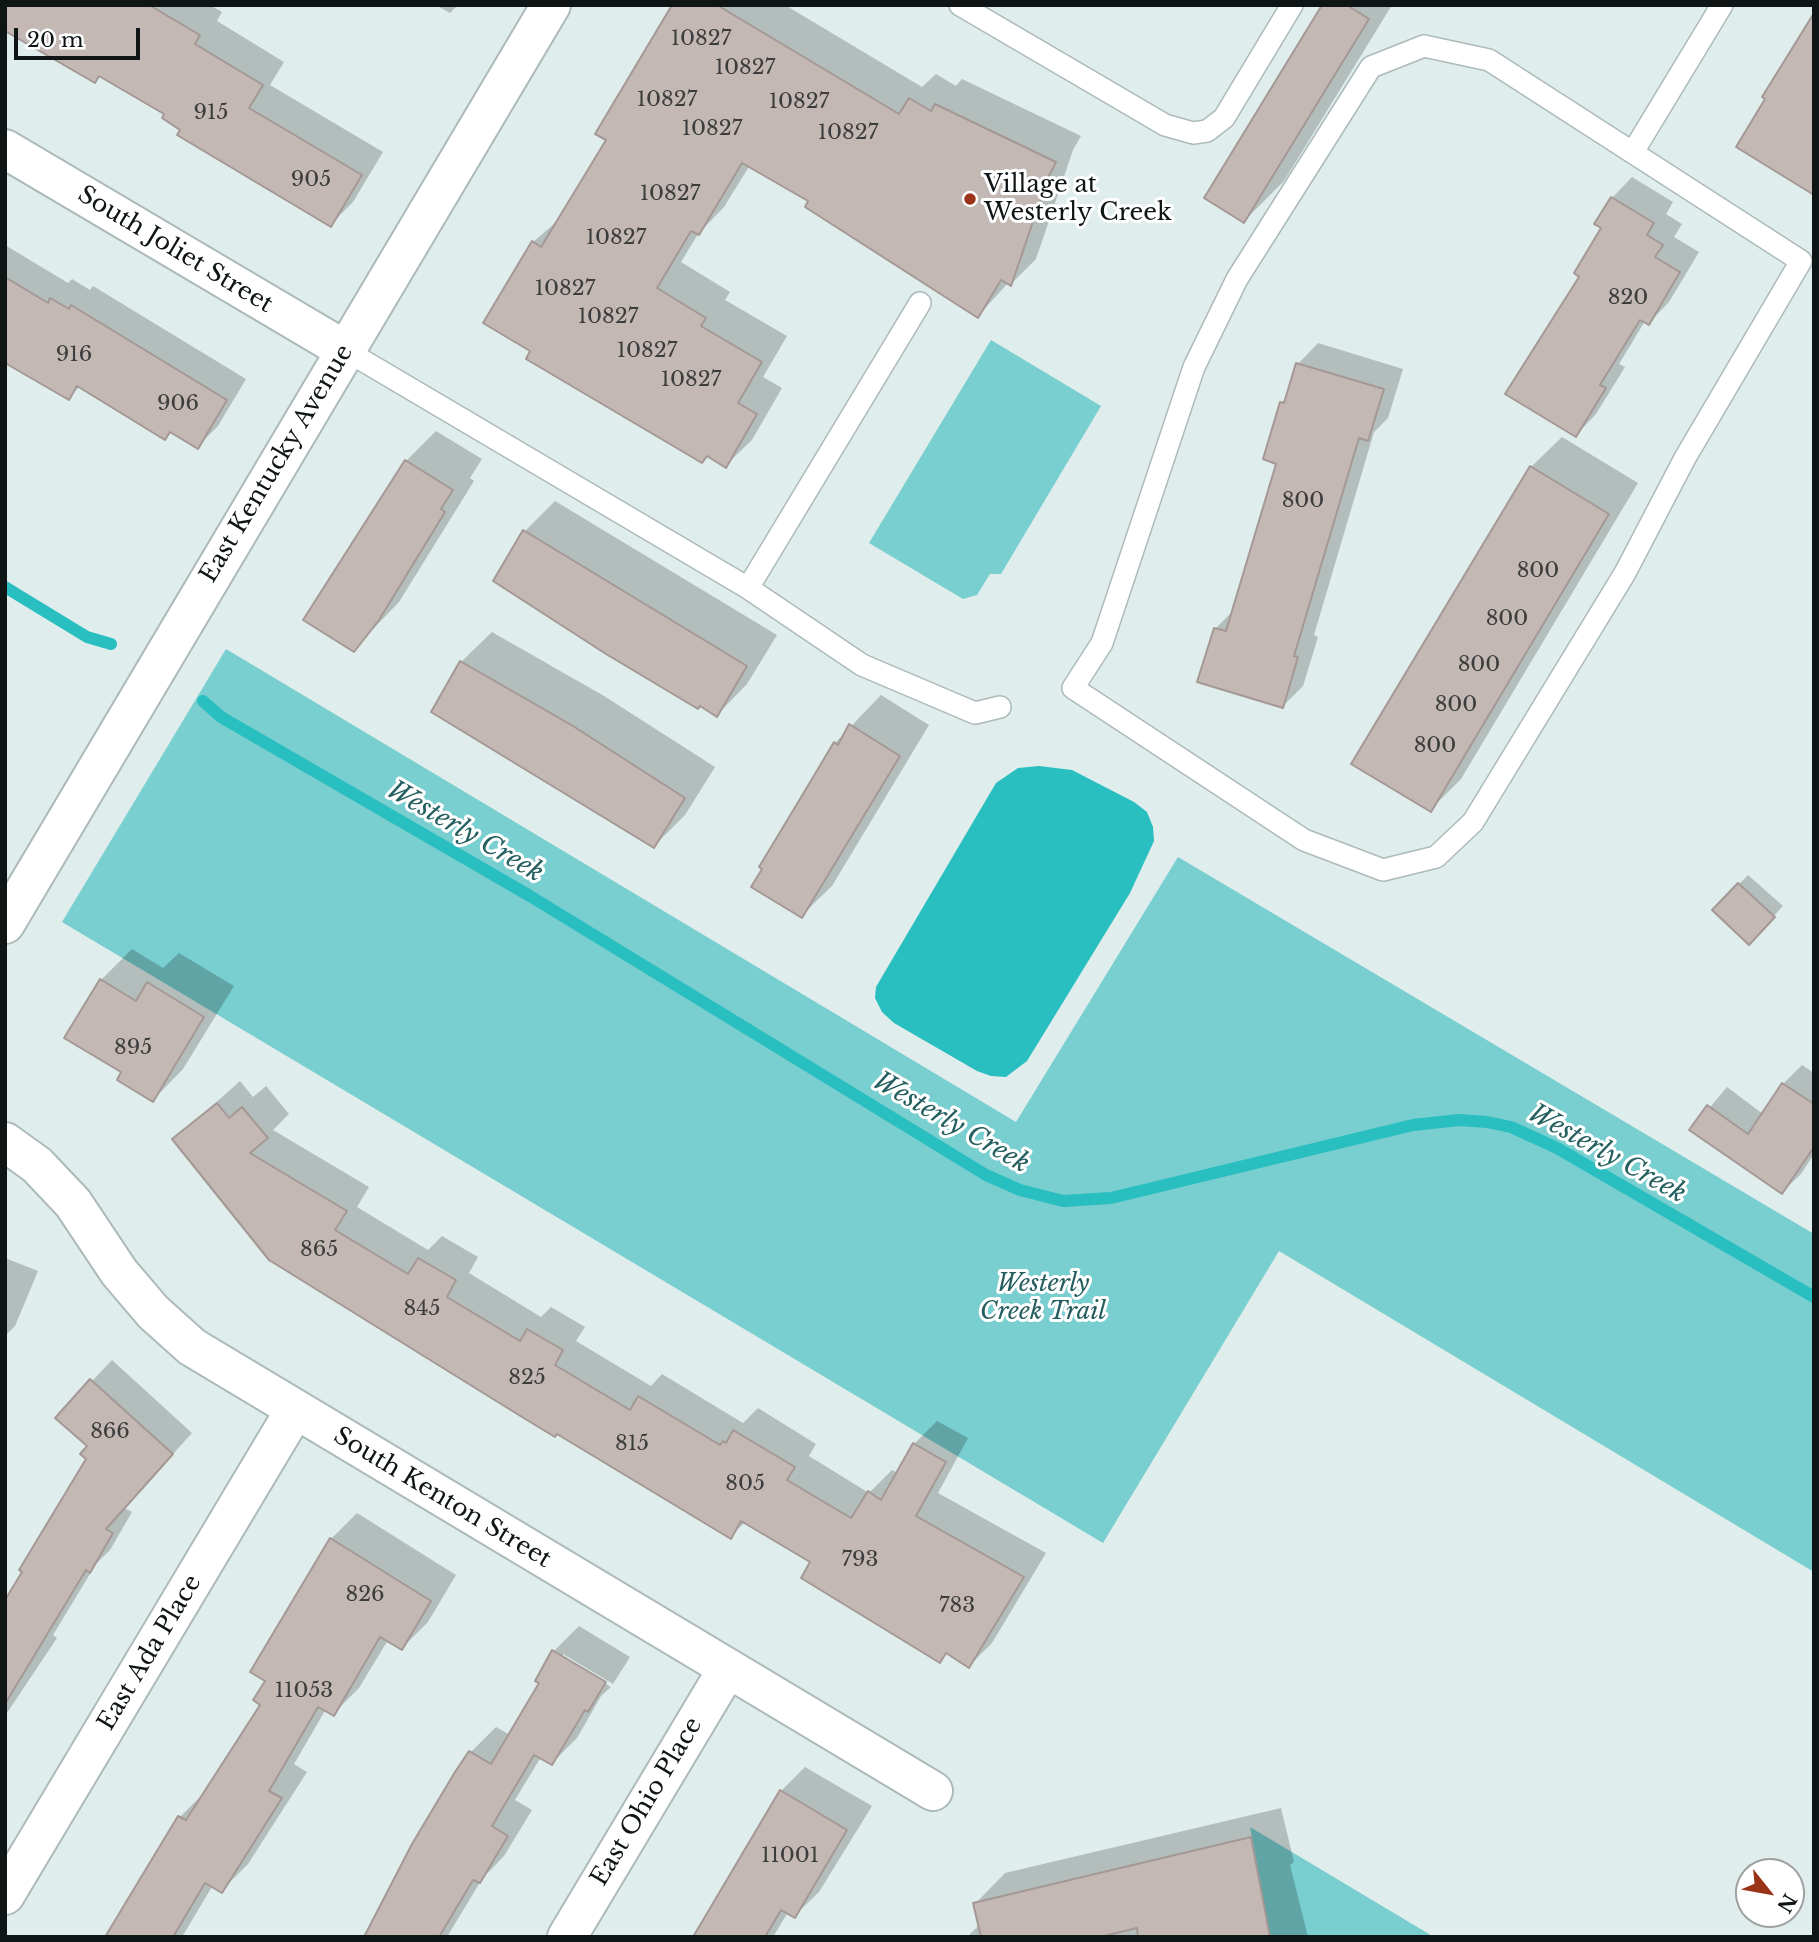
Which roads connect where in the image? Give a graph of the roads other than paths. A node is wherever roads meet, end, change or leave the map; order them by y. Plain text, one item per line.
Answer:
1 (551, 5) edge
2 (960, 5) edge
3 (1292, 5) edge
4 (1721, 5) edge
5 (989, 13) edge
6 (5, 149) edge
7 (1633, 152) junction
8 (920, 303) dead end
9 (345, 350) junction
10 (748, 588) junction
11 (1000, 707) dead end
12 (5, 924) edge
13 (5, 1142) edge
14 (295, 1410) junction
15 (727, 1668) junction
16 (933, 1791) dead end
17 (5, 1895) edge
18 (567, 1937) edge

1 - 9 street, East Kentucky Avenue
2 - 5 lane
3 - 5 lane
4 - 7 lane
6 - 9 street, South Joliet Street
7 - 7 lane
8 - 10 lane
9 - 10 lane
9 - 12 street, East Kentucky Avenue
10 - 11 lane
13 - 14 street, South Kenton Street
14 - 15 street, South Kenton Street
14 - 17 street, East Ada Place
15 - 16 street, South Kenton Street
15 - 18 street, East Ohio Place

